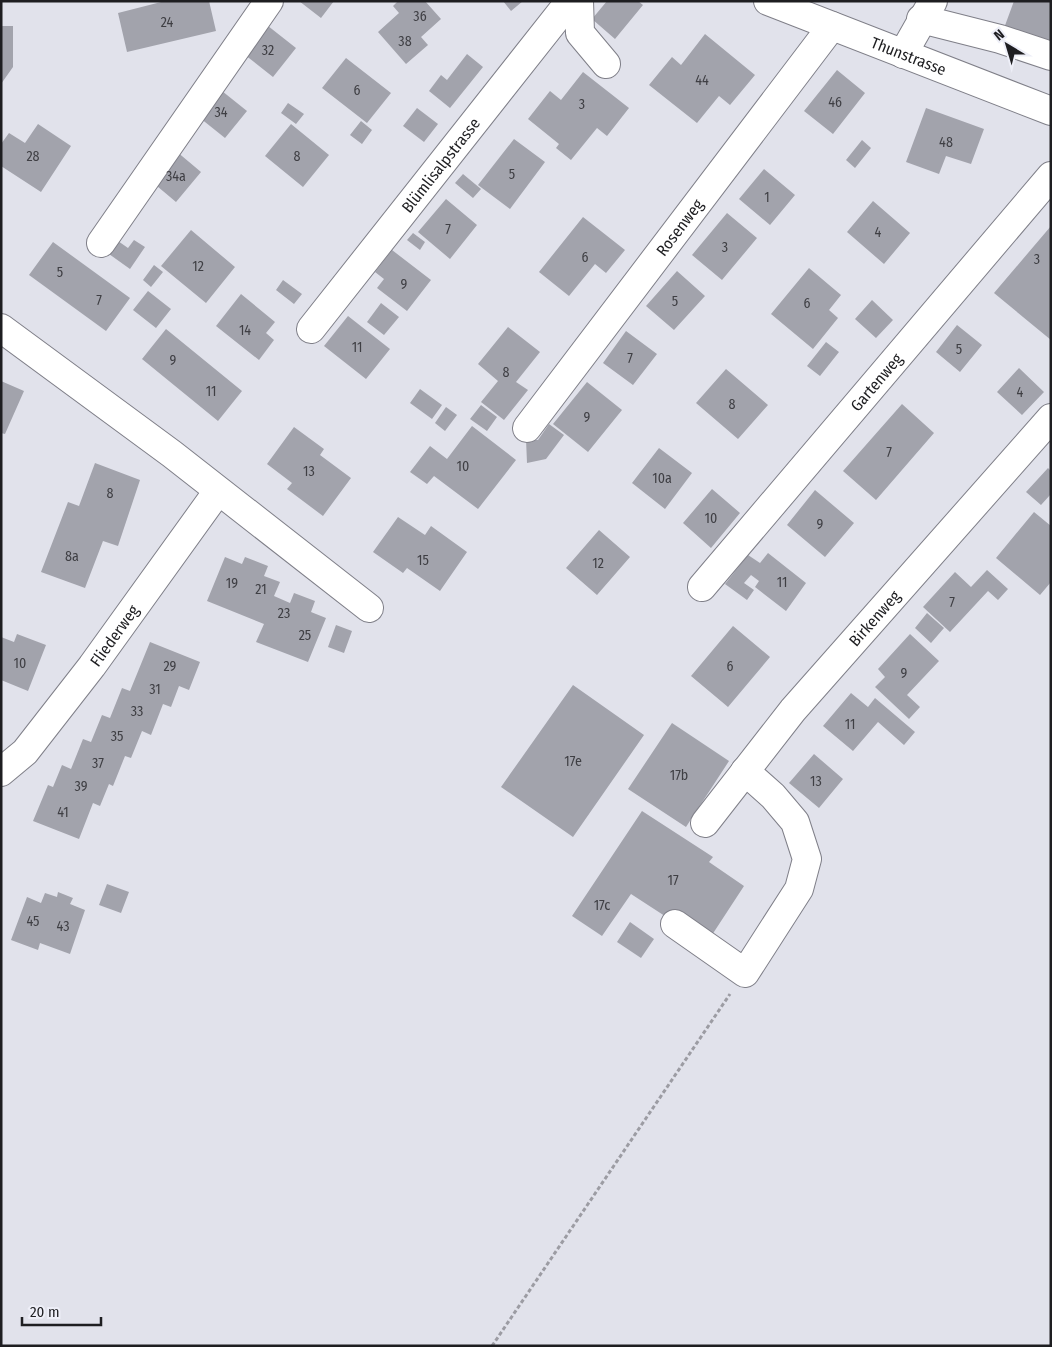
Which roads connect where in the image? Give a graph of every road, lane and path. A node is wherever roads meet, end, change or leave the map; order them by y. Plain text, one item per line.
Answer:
1 (269, 1) edge
2 (570, 1) edge
3 (579, 1) edge
4 (768, 1) edge
5 (927, 10) edge
6 (832, 26) junction
7 (903, 54) junction
8 (1051, 56) edge
9 (606, 64) dead end
10 (1051, 111) edge
11 (1051, 176) edge
12 (101, 243) dead end
13 (1, 328) edge
14 (311, 329) dead end
15 (1051, 418) edge
16 (527, 428) dead end
17 (218, 491) junction
18 (702, 587) dead end
19 (369, 608) dead end
20 (745, 771) junction
21 (1, 772) edge
22 (705, 823) dead end
23 (675, 924) dead end
24 (745, 973) junction
25 (492, 1346) edge

1 - 12 street
2 - 14 street, Blümlisalpstrasse
3 - 9 street
4 - 6 street, Thunstrasse
5 - 7 street
5 - 8 street
6 - 7 street, Thunstrasse
6 - 16 street, Rosenweg
7 - 10 street, Thunstrasse
11 - 18 street, Gartenweg
13 - 17 street
15 - 20 street, Birkenweg
17 - 19 street
17 - 21 street, Fliederweg
20 - 22 street, Birkenweg
20 - 24 street
23 - 24 street
24 - 25 path

